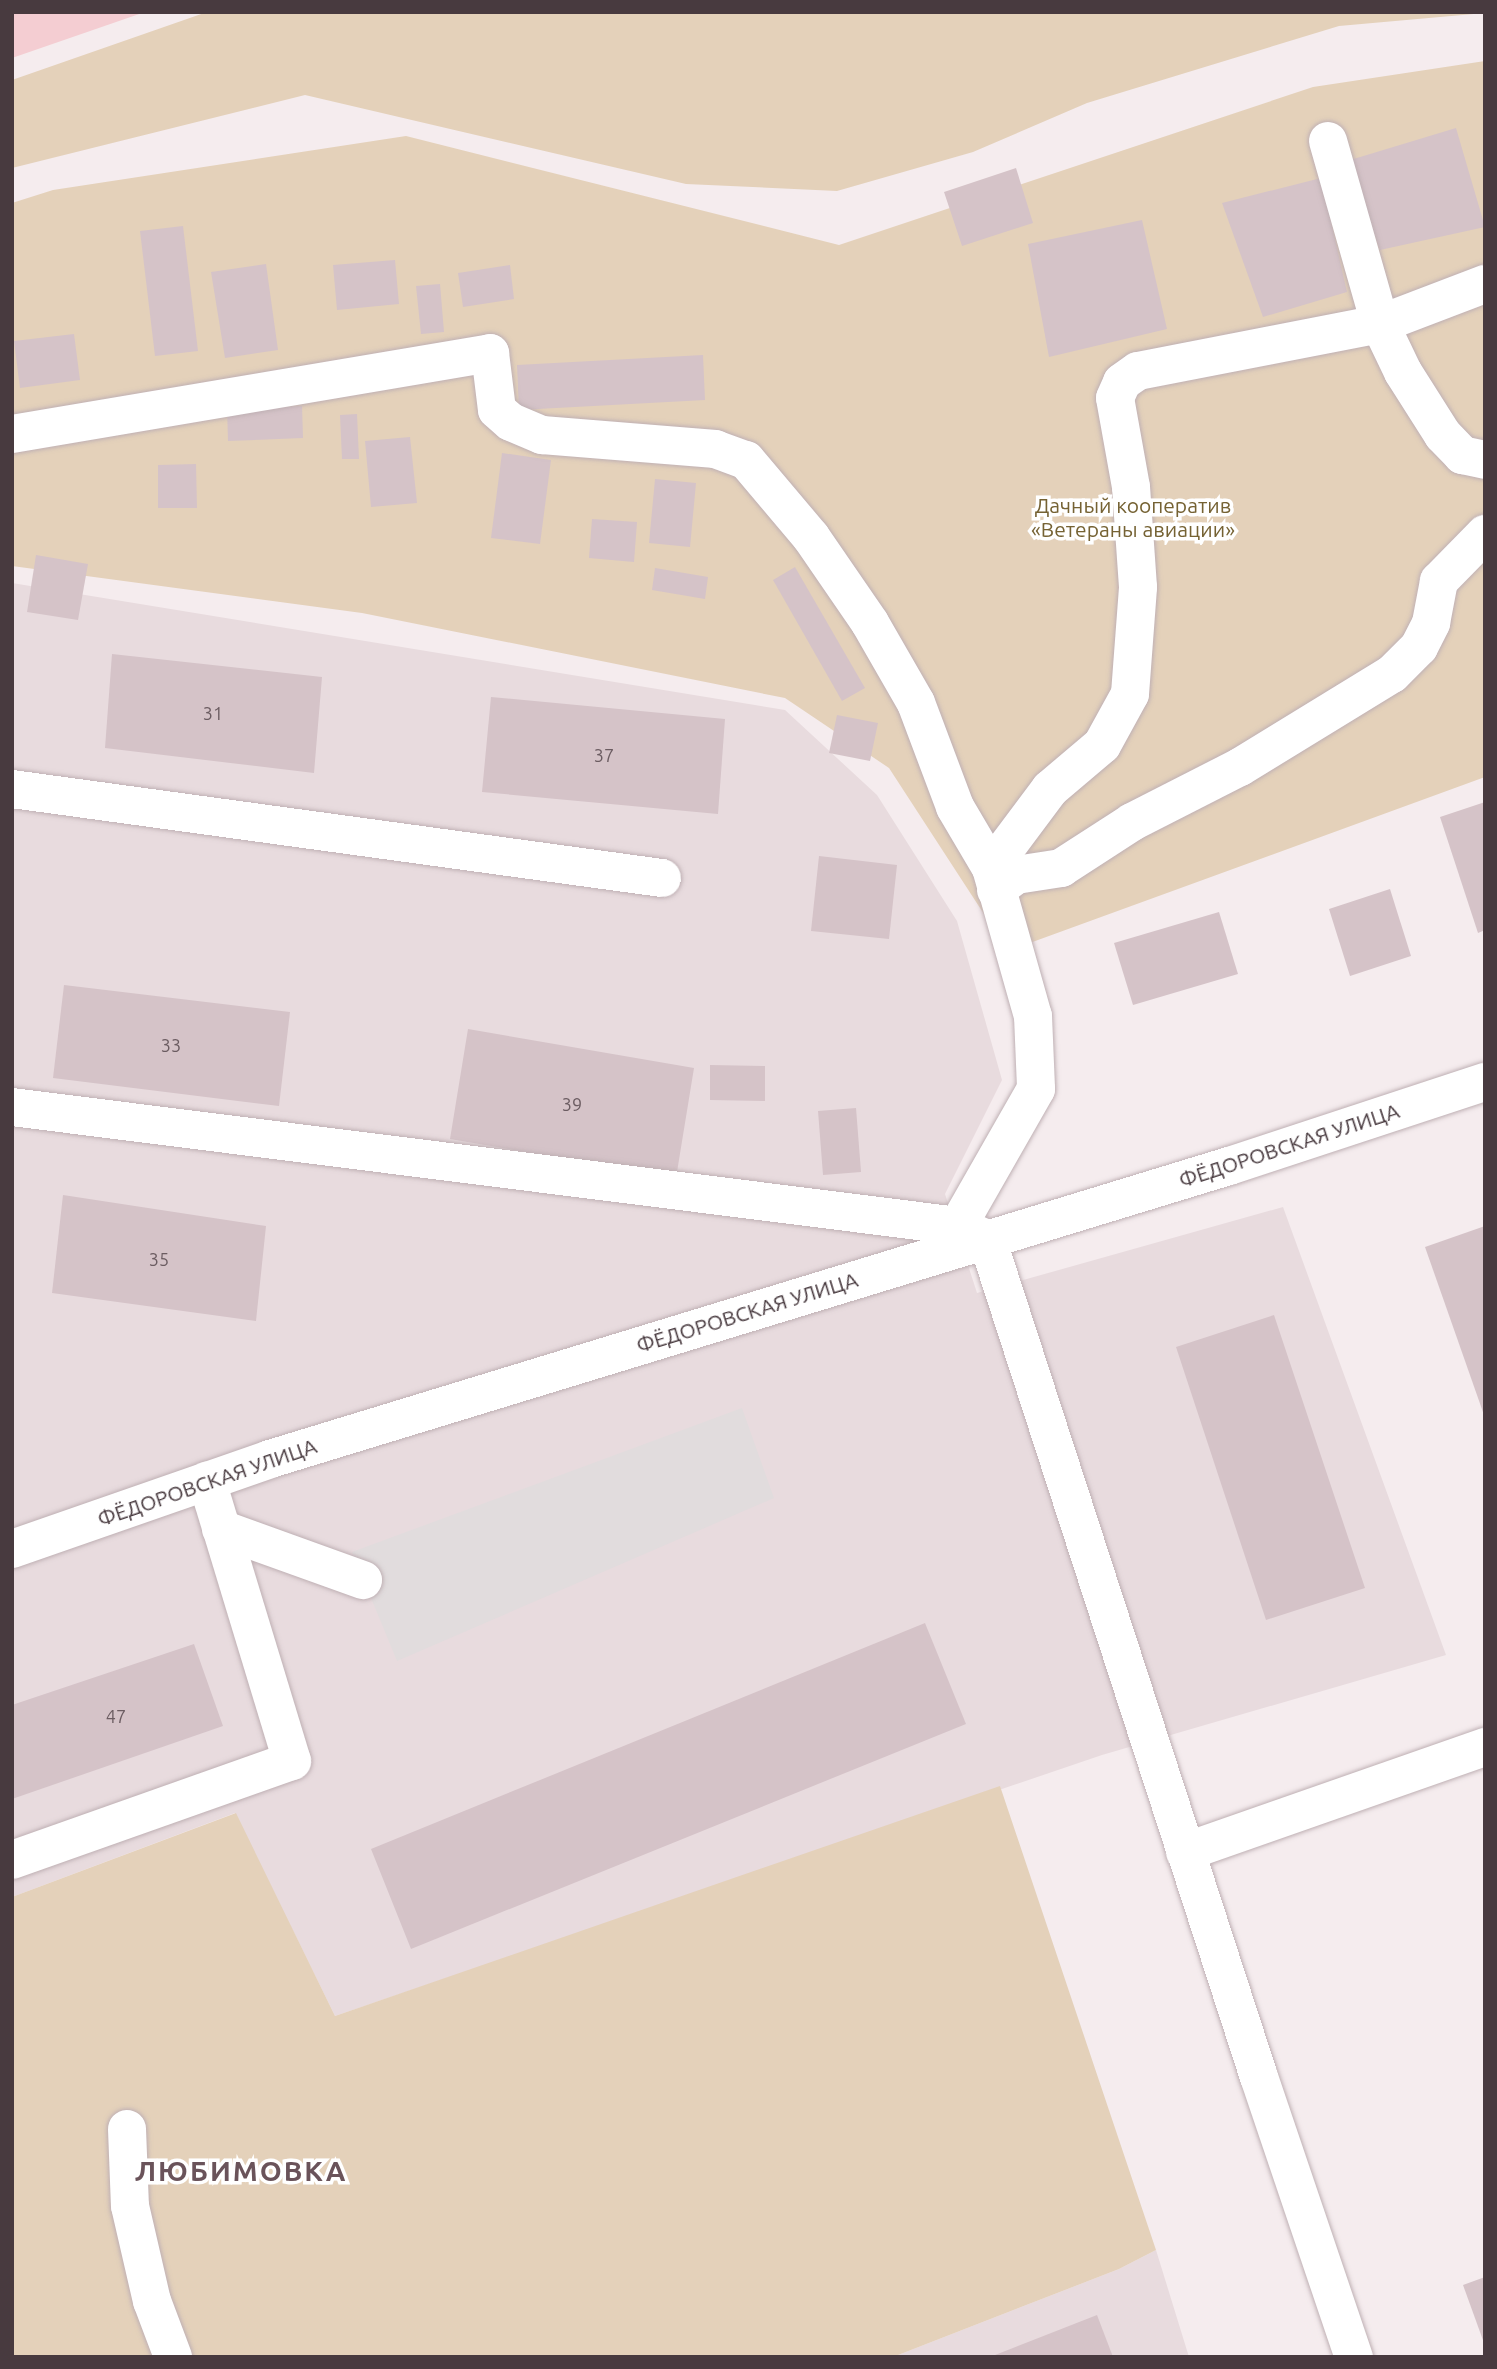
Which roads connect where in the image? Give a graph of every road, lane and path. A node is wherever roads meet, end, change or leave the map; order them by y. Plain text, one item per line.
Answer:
1 (1328, 141) dead end
2 (1485, 284) edge
3 (1380, 324) junction
4 (12, 434) edge
5 (1485, 460) edge
6 (1485, 534) edge
7 (12, 789) edge
8 (662, 878) dead end
9 (993, 879) junction
10 (1485, 1082) edge
11 (12, 1107) edge
12 (972, 1232) junction
13 (207, 1481) junction
14 (222, 1529) junction
15 (12, 1549) edge
16 (363, 1580) dead end
17 (1485, 1747) edge
18 (1185, 1852) junction
19 (12, 1860) edge
20 (127, 2129) dead end
21 (173, 2357) edge
22 (1354, 2357) edge

1 - 3 street
2 - 3 street
3 - 5 street
3 - 9 street
4 - 9 street
6 - 9 street
7 - 8 street
9 - 12 street
10 - 12 street, ФЁДОРОВСКАЯ УЛИЦА
11 - 12 street
12 - 13 street, ФЁДОРОВСКАЯ УЛИЦА
12 - 18 street
13 - 14 street
13 - 15 street, ФЁДОРОВСКАЯ УЛИЦА
14 - 16 street
14 - 19 street
17 - 18 street
18 - 22 street
20 - 21 street

